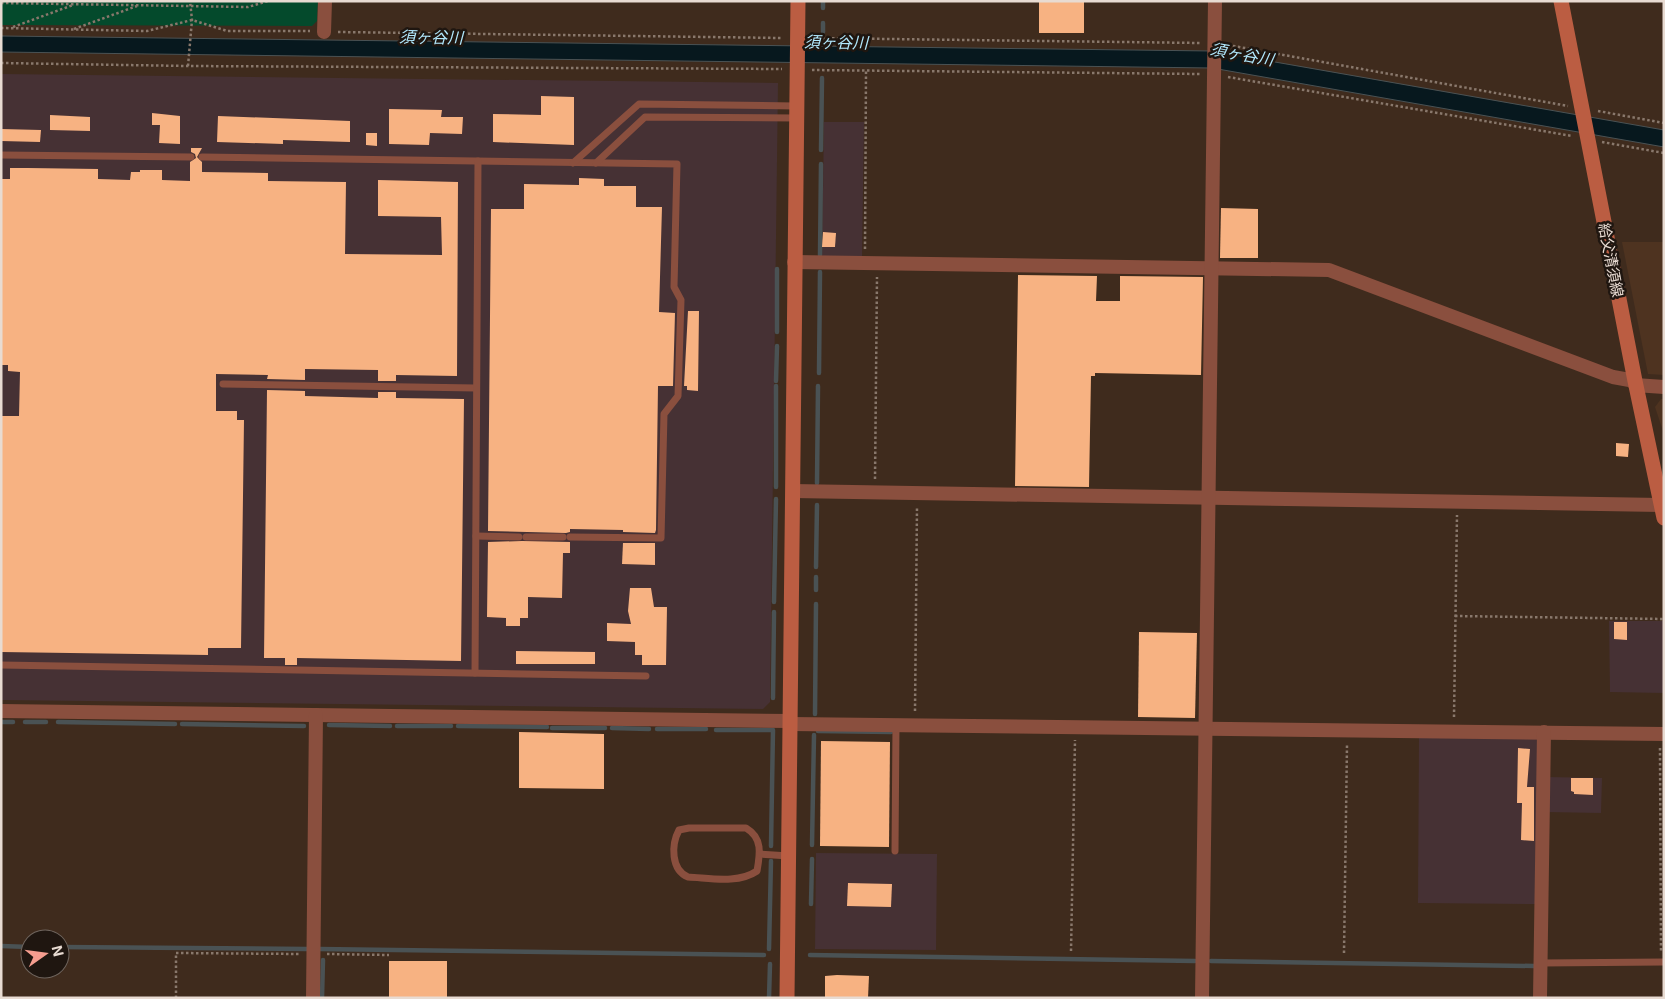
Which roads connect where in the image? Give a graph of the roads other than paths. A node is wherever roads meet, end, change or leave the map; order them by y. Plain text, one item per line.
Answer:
1 (324, 1) edge
2 (798, 1) edge
3 (1215, 1) edge
4 (1560, 1) edge
5 (324, 32) road end
6 (796, 112) junction
7 (1, 155) edge
8 (190, 157) dead end
9 (202, 158) dead end
10 (478, 161) junction
11 (573, 162) junction
12 (596, 163) junction
13 (794, 262) junction
14 (1212, 268) junction
15 (1635, 383) junction
16 (222, 384) dead end
17 (1664, 387) edge
18 (476, 388) junction
19 (793, 491) junction
20 (1208, 498) junction
21 (1662, 512) edge
22 (476, 536) junction
23 (1, 665) edge
24 (475, 673) junction
25 (646, 676) dead end
26 (1, 711) edge
27 (316, 715) junction
28 (790, 722) junction
29 (896, 725) junction
30 (1205, 729) junction
31 (1544, 732) junction
32 (1662, 734) edge
33 (896, 851) dead end
34 (760, 854) junction
35 (788, 856) junction
36 (1541, 963) junction
37 (1662, 963) edge
38 (313, 998) edge
39 (787, 998) edge
40 (1202, 998) edge
41 (1540, 998) edge

1 - 5 street
2 - 6 street
3 - 14 street
4 - 15 street, 給父清須線
6 - 11 lane
6 - 12 lane
6 - 13 street
7 - 8 lane
9 - 10 lane
10 - 11 lane
10 - 18 lane
11 - 12 lane
12 - 22 lane
13 - 14 street
13 - 19 street
14 - 15 street
14 - 20 street
15 - 17 street
15 - 21 street, 給父清須線
16 - 18 lane
18 - 22 lane
19 - 20 street
19 - 28 street
20 - 21 street
20 - 30 street
22 - 24 lane
23 - 24 lane
24 - 25 lane
26 - 27 street
27 - 28 street
27 - 38 street
28 - 29 street
28 - 35 street
29 - 30 street
29 - 33 lane
30 - 31 street
30 - 40 street
31 - 32 street
31 - 36 street
34 - 34 lane
34 - 35 lane
35 - 39 street
36 - 37 lane
36 - 41 street

